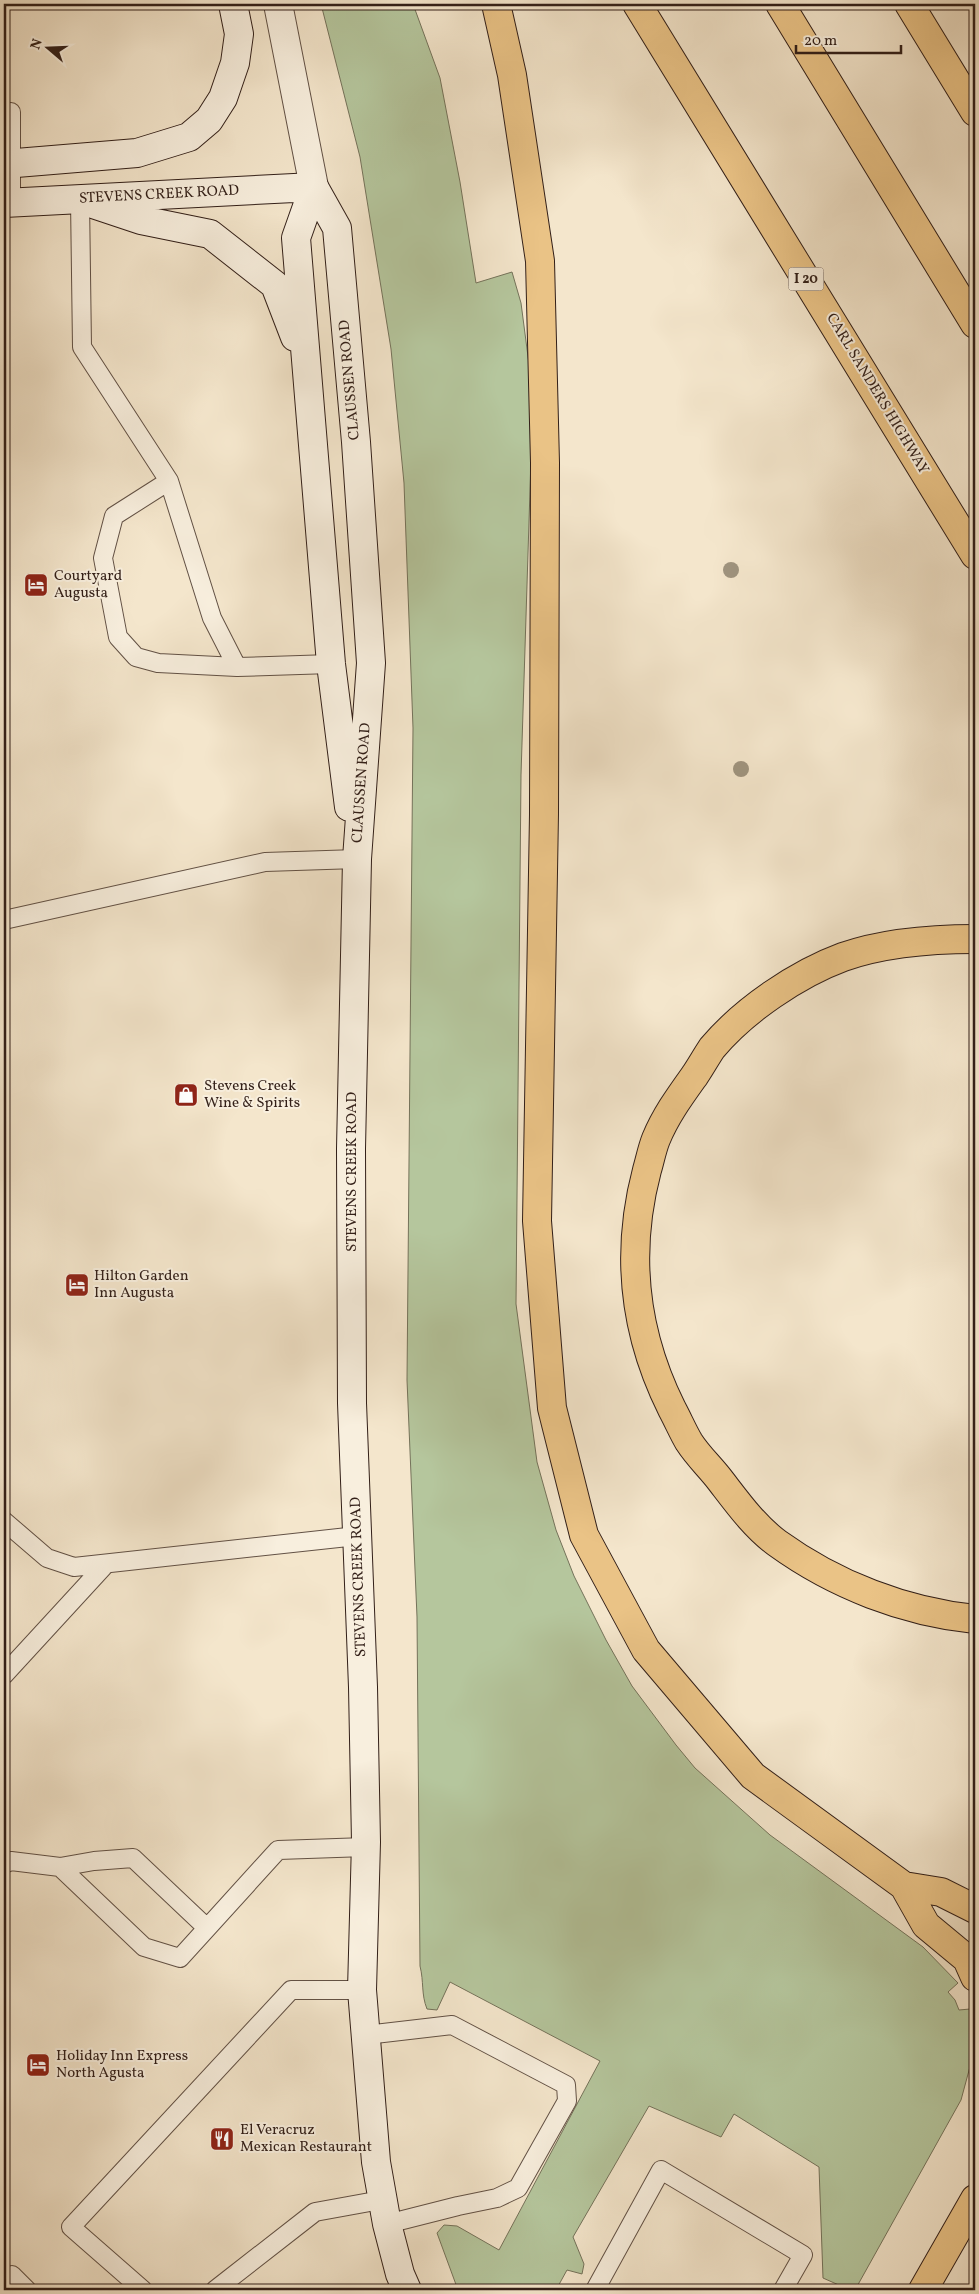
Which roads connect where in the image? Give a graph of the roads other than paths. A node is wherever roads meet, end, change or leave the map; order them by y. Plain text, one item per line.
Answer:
1 (233, 4) edge
2 (278, 4) edge
3 (496, 4) edge
4 (637, 4) edge
5 (780, 4) edge
6 (909, 4) edge
7 (12, 112) dead end
8 (975, 112) edge
9 (8, 164) edge
10 (314, 186) junction
11 (80, 200) junction
12 (7, 203) edge
13 (975, 324) edge
14 (307, 369) junction
15 (168, 481) junction
16 (975, 555) edge
17 (331, 664) junction
18 (237, 666) junction
19 (356, 859) junction
20 (4, 920) edge
21 (975, 939) edge
22 (4, 1521) edge
23 (357, 1536) junction
24 (106, 1564) junction
25 (975, 1619) edge
26 (4, 1675) edge
27 (366, 1848) junction
28 (4, 1864) edge
29 (60, 1867) junction
30 (904, 1886) junction
31 (975, 1910) edge
32 (207, 1928) junction
33 (975, 1977) edge
34 (362, 1990) junction
35 (366, 2035) junction
36 (975, 2199) edge
37 (384, 2212) junction
38 (12, 2276) dead end
39 (27, 2290) edge
40 (143, 2290) edge
41 (216, 2290) edge
42 (406, 2290) edge
43 (595, 2290) edge
44 (783, 2290) edge
45 (924, 2290) edge

1 - 9 street
2 - 10 street, CLAUSSEN ROAD
3 - 30 main road
4 - 16 main road, CARL SANDERS HIGHWAY / I 20
5 - 13 main road
6 - 8 main road
7 - 9 lane
9 - 12 lane
10 - 11 street, STEVENS CREEK ROAD
10 - 14 street, CLAUSSEN ROAD
10 - 19 street, CLAUSSEN ROAD
11 - 12 street, STEVENS CREEK ROAD
11 - 14 street
11 - 15 lane
14 - 17 street, CLAUSSEN ROAD
15 - 18 lane
15 - 18 lane
17 - 18 lane
17 - 19 street, CLAUSSEN ROAD
19 - 20 lane
19 - 23 street, STEVENS CREEK ROAD
21 - 25 main road
22 - 24 lane
23 - 24 lane
23 - 27 street, STEVENS CREEK ROAD
24 - 26 lane
27 - 32 lane
27 - 34 street, STEVENS CREEK ROAD
28 - 29 lane
29 - 32 lane
29 - 32 lane
30 - 31 main road
30 - 33 main road
34 - 35 street, STEVENS CREEK ROAD
34 - 40 lane
35 - 37 street, STEVENS CREEK ROAD
35 - 37 lane
36 - 45 main road
37 - 41 lane
37 - 42 street, STEVENS CREEK ROAD
38 - 39 lane
43 - 44 lane

